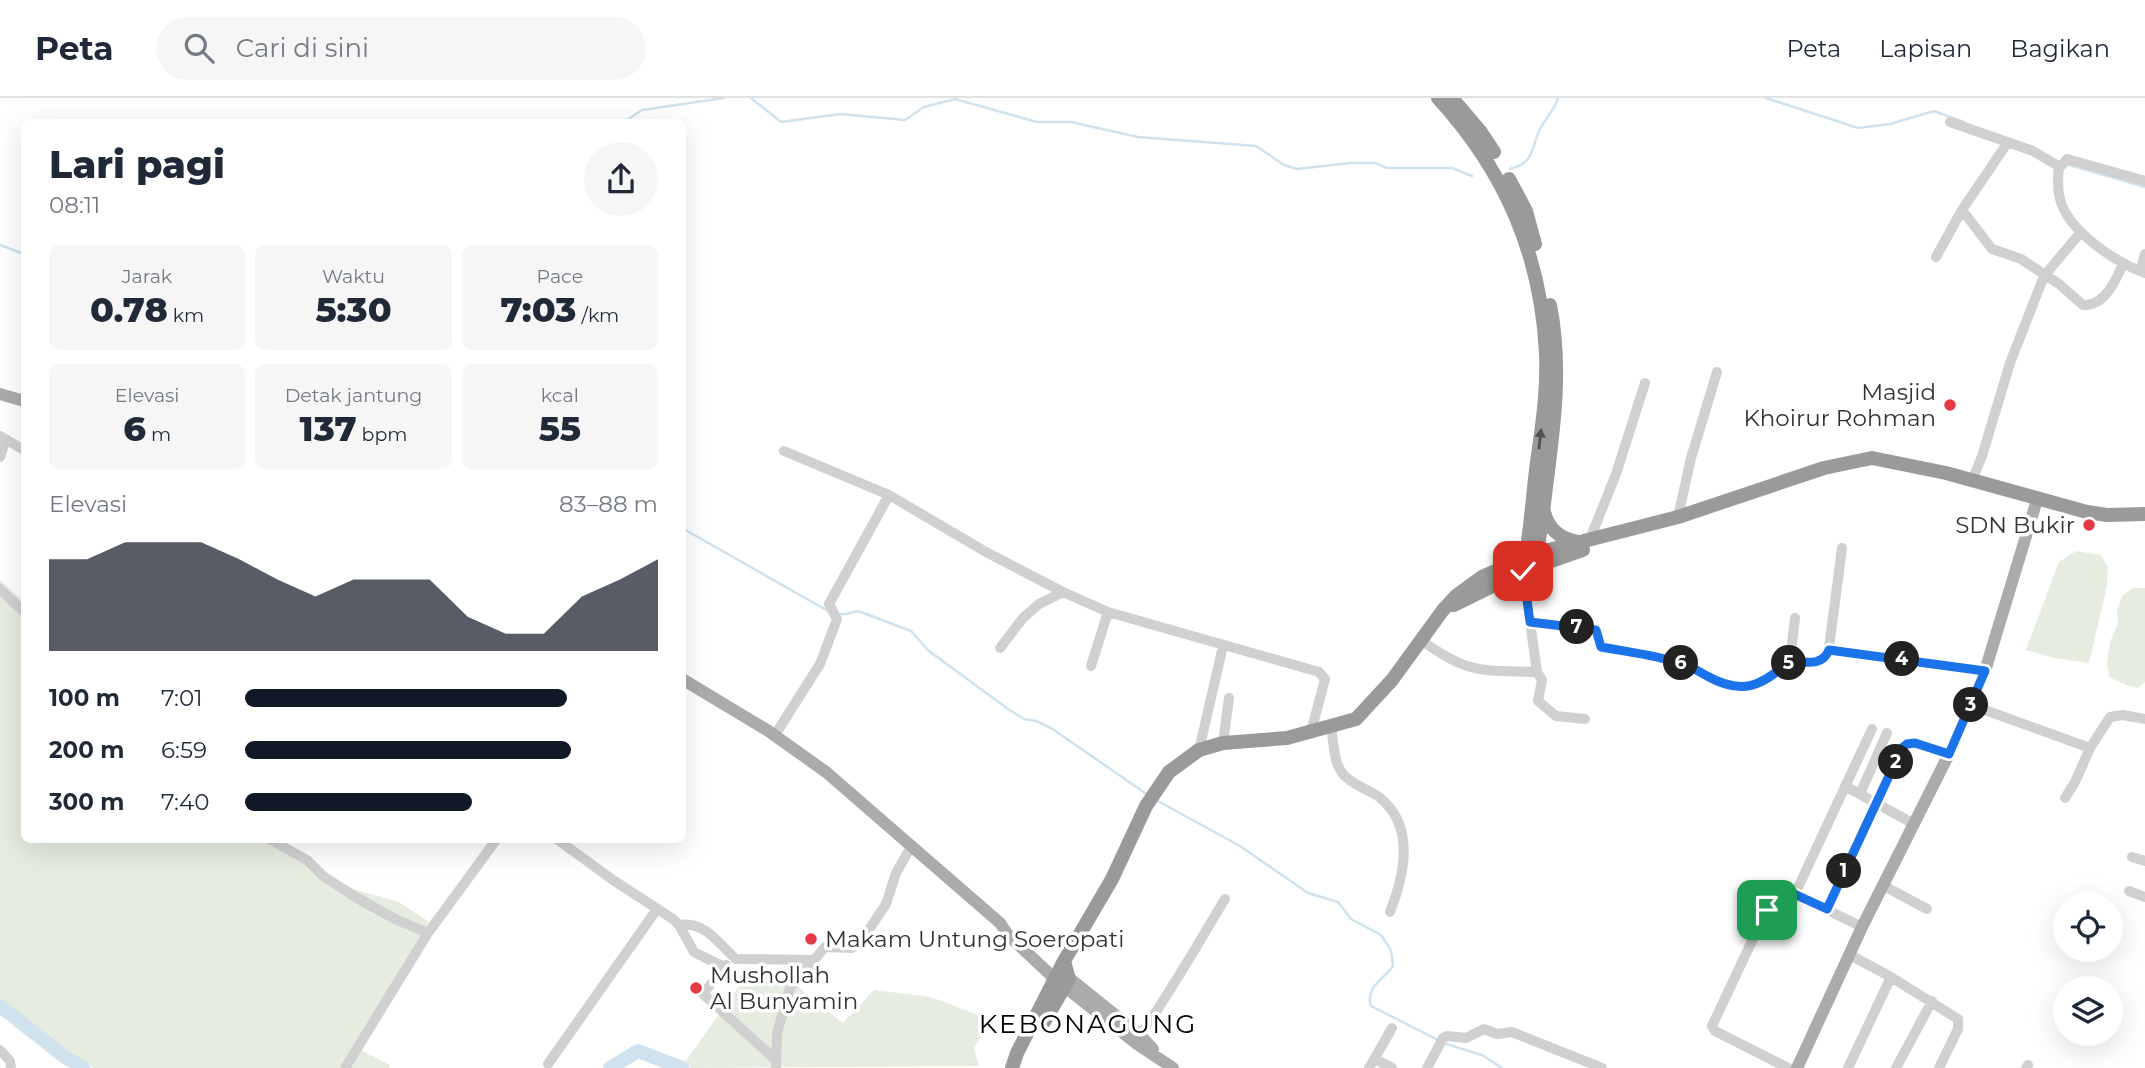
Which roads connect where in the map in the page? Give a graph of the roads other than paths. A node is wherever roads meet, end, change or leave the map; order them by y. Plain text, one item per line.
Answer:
1 (1438, 98) edge
2 (1452, 98) edge
3 (1950, 122) dead end
4 (2008, 142) junction
5 (2062, 164) junction
6 (2145, 181) edge
7 (1962, 210) junction
8 (2081, 232) junction
9 (2145, 254) edge
10 (1936, 257) dead end
11 (2123, 264) junction
12 (2143, 272) edge
13 (2045, 276) junction
14 (1717, 372) dead end
15 (1645, 383) dead end
16 (0, 394) edge
17 (21, 400) edge
18 (3, 438) edge
19 (21, 448) edge
20 (784, 452) dead end
21 (0, 457) edge
22 (1972, 481) junction
23 (889, 495) junction
24 (2037, 499) junction
25 (1543, 510) junction
26 (2145, 514) edge
27 (1678, 517) junction
28 (1530, 531) junction
29 (1616, 535) junction
30 (1584, 541) junction
31 (1842, 548) dead end
32 (1530, 562) junction
33 (1498, 569) junction
34 (0, 589) edge
35 (1063, 592) junction
36 (21, 609) edge
37 (1443, 610) junction
38 (1108, 612) junction
39 (1795, 618) dead end
40 (1530, 622) junction
41 (1421, 640) junction
42 (1223, 646) junction
43 (1000, 648) dead end
44 (1829, 650) junction
45 (1790, 661) junction
46 (1091, 666) dead end
47 (1985, 671) junction
48 (1537, 672) junction
49 (686, 681) edge
50 (1229, 698) dead end
51 (1971, 705) junction
52 (1586, 719) dead end
53 (2145, 719) edge
54 (1331, 728) junction
55 (1872, 729) dead end
56 (1311, 732) junction
57 (1887, 733) dead end
58 (775, 735) junction
59 (1223, 743) junction
60 (2090, 748) junction
61 (1199, 750) junction
62 (1949, 754) junction
63 (1845, 786) junction
64 (1860, 794) junction
65 (2065, 798) dead end
66 (1876, 803) junction
67 (1914, 824) junction
68 (494, 843) edge
69 (562, 843) edge
70 (285, 844) edge
71 (912, 845) junction
72 (2132, 857) dead end
73 (2145, 861) edge
74 (1884, 886) junction
75 (2129, 891) dead end
76 (1795, 894) junction
77 (2145, 897) edge
78 (1225, 899) dead end
79 (657, 909) junction
80 (1827, 909) junction
81 (1927, 909) dead end
82 (1390, 912) dead end
83 (679, 925) junction
84 (1863, 927) junction
85 (428, 933) junction
86 (1850, 955) junction
87 (736, 960) junction
88 (814, 960) junction
89 (724, 967) junction
90 (1063, 975) junction
91 (1891, 977) junction
92 (1932, 1001) junction
93 (1392, 1028) dead end
94 (1140, 1035) junction
95 (0, 1051) edge
96 (1156, 1056) junction
97 (1372, 1063) edge
98 (548, 1064) dead end
99 (776, 1064) edge
100 (11, 1068) edge
101 (345, 1068) edge
102 (1014, 1068) edge
103 (1174, 1068) edge
104 (1392, 1068) edge
105 (1427, 1068) edge
106 (1602, 1068) edge
107 (1788, 1068) edge
108 (1797, 1068) edge
109 (1848, 1068) edge
110 (1896, 1068) edge
111 (1939, 1068) edge

28 -> 1 highway
2 - 25 highway
3 - 4 street
4 - 5 street
4 - 7 street
5 - 6 street
5 - 8 street
7 - 10 street
7 - 13 street
8 - 11 street
8 - 13 street
9 - 12 street
11 - 12 street
11 - 13 street
13 - 22 street
14 - 27 street
15 - 30 street
16 - 17 main road
18 - 19 street
18 - 21 street
20 - 23 street
22 - 24 highway
22 - 27 highway
23 - 35 street
23 - 58 street
24 - 26 highway
24 - 47 main road
25 - 30 highway
25 - 32 highway
27 - 29 highway
28 - 32 highway
28 - 33 highway
29 - 30 highway
29 - 32 highway
30 - 32 highway
31 - 44 street
32 - 33 highway
32 - 37 highway
32 - 40 street
33 - 37 highway
34 - 36 street
35 - 38 street
35 - 43 street
37 - 41 highway
38 - 42 street
38 - 46 street
39 - 45 street
40 - 45 street
40 - 48 street
41 - 48 street
41 - 54 highway
42 - 56 street
42 - 61 street
44 - 45 street
44 - 47 street
47 - 51 main road
48 - 52 street
49 - 58 main road
50 - 59 street
51 - 60 street
51 - 62 main road
53 - 60 street
54 - 56 highway
54 - 82 street
55 - 63 street
56 - 59 highway
57 - 64 street
58 - 71 main road
59 - 61 highway
60 - 65 street
61 - 90 highway
62 - 66 street
62 - 67 main road
63 - 64 street
63 - 76 street
64 - 66 street
66 - 67 street
66 - 80 street
67 - 74 main road
68 - 85 street
69 - 79 street
70 - 85 street
71 - 88 street
71 - 90 main road
72 - 73 street
74 - 81 street
74 - 84 main road
75 - 77 street
76 - 80 street
76 - 107 street
78 - 94 street
79 - 83 street
79 - 98 street
80 - 84 street
83 - 87 street
83 - 89 street
84 - 86 main road
85 - 101 street
86 - 91 street
86 - 108 main road
87 - 88 street
87 - 89 street
88 - 99 street
89 - 99 street
90 - 94 main road
90 - 96 main road
90 - 102 highway
91 - 92 street
91 - 109 street
92 - 110 street
92 - 111 street
93 - 97 street
94 - 96 main road
95 - 100 street
96 - 103 main road
97 - 104 street
105 - 106 street

